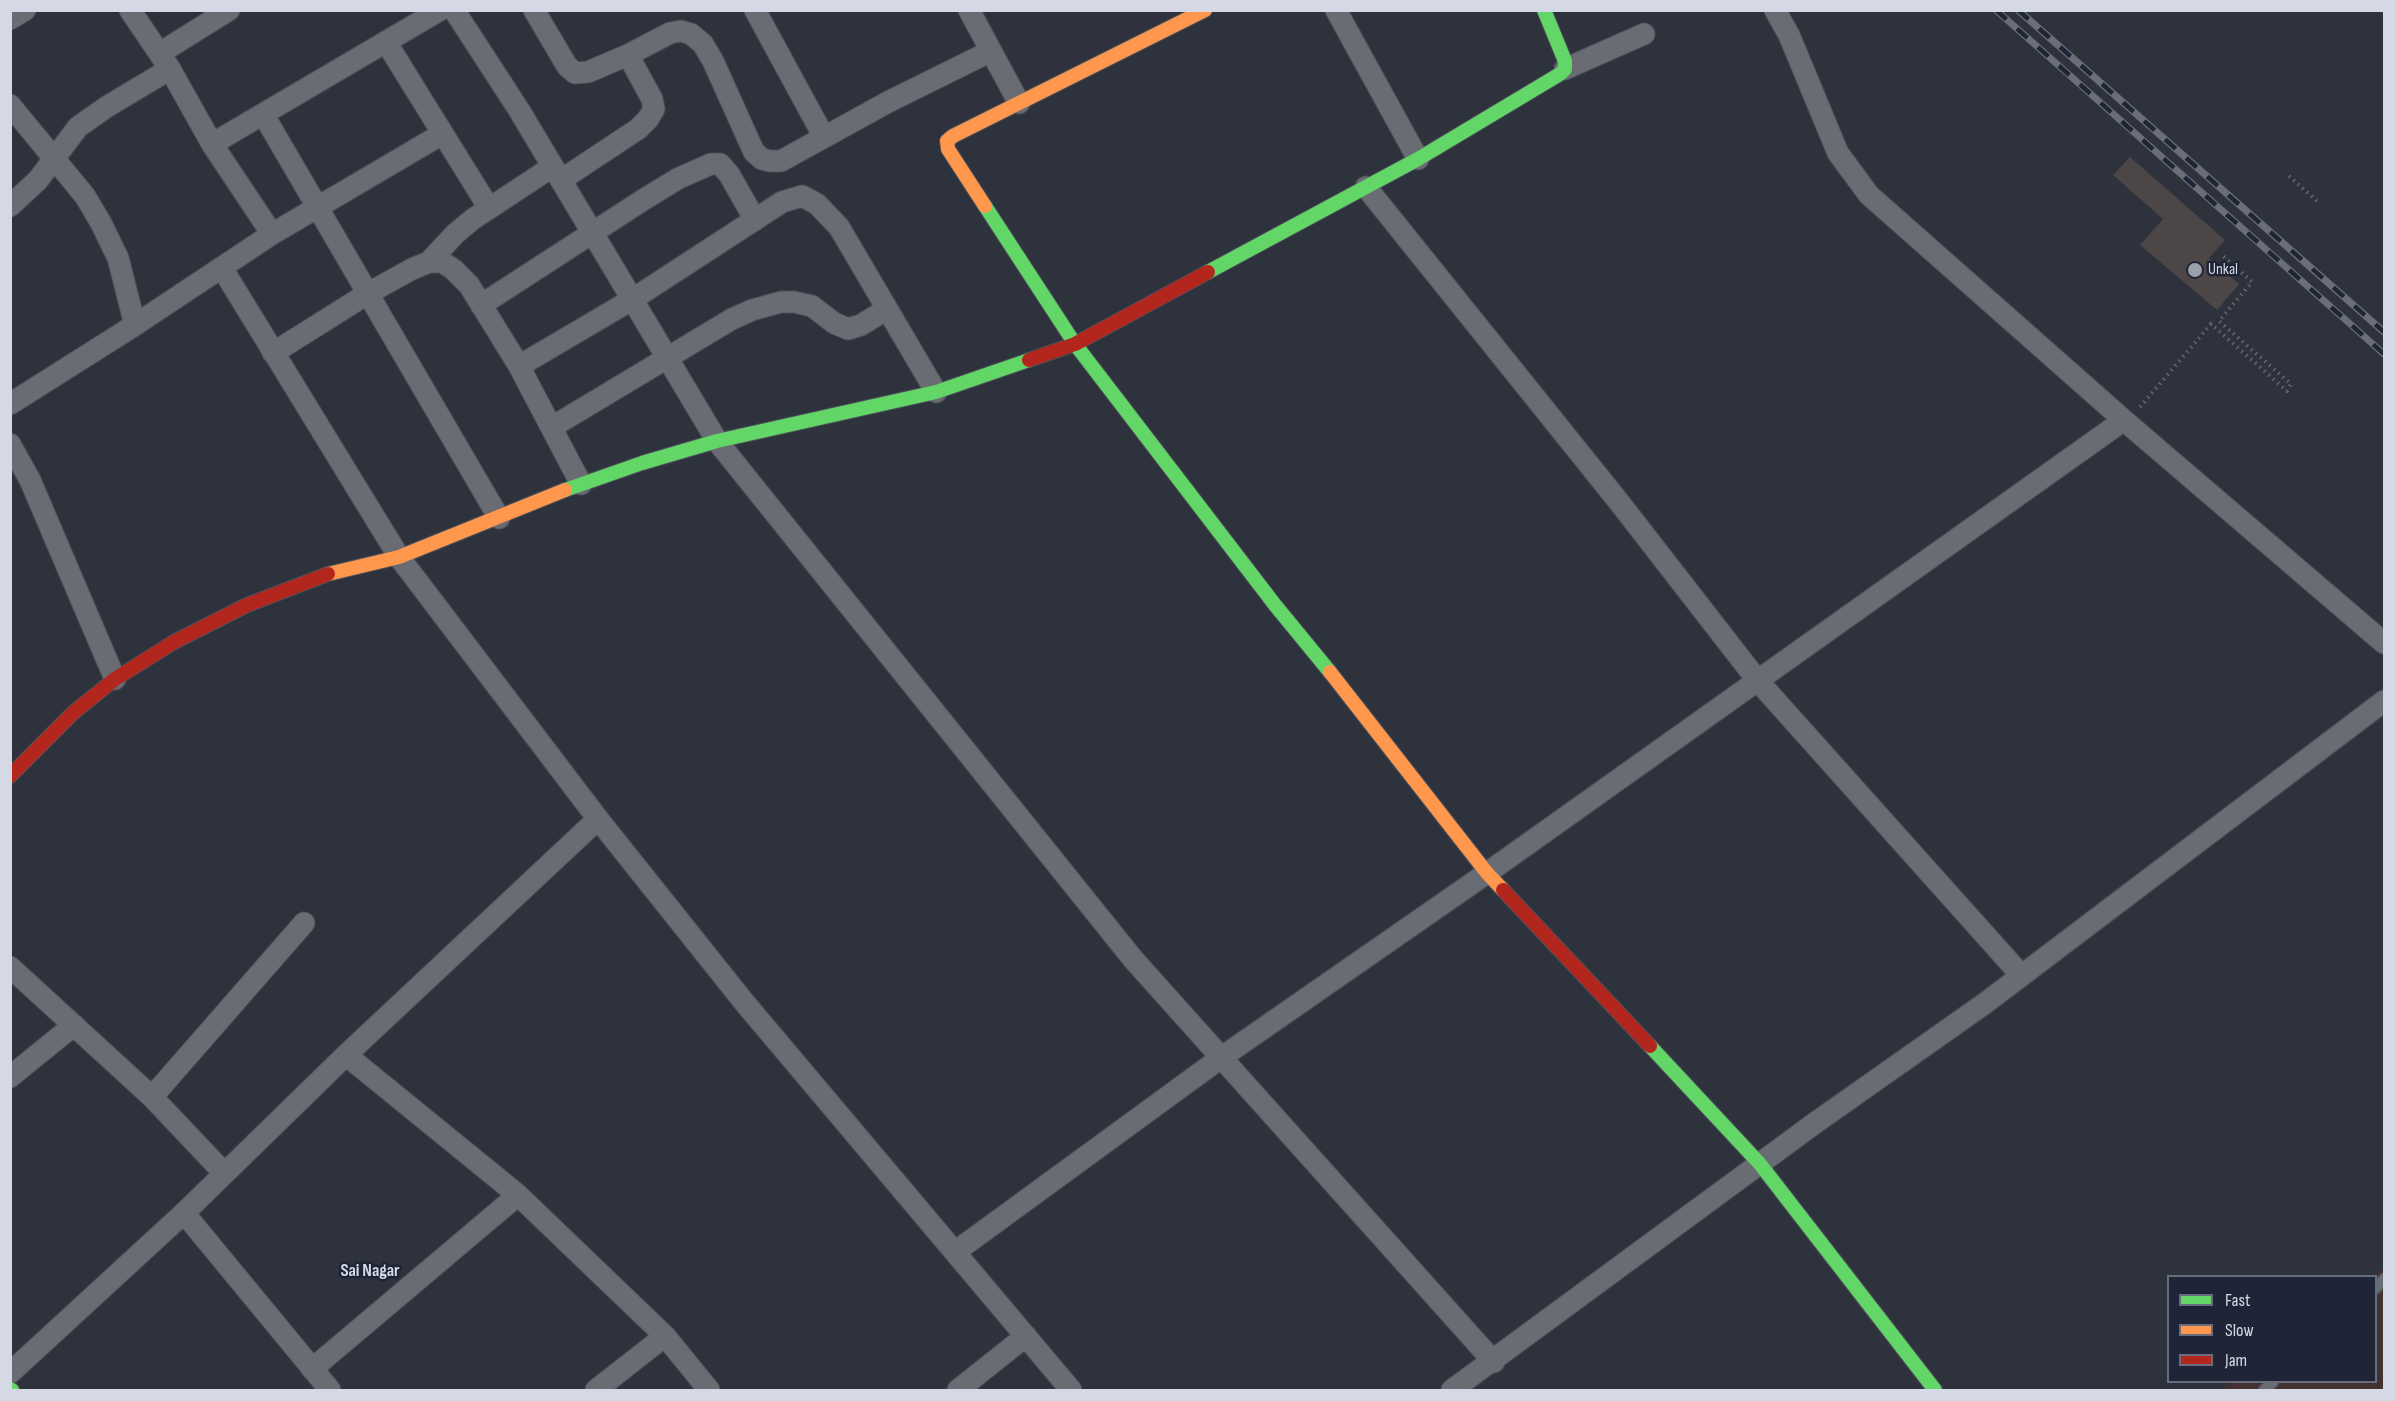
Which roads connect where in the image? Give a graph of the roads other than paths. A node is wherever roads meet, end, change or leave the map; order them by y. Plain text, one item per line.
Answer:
1 (25, 10) edge
2 (130, 10) edge
3 (229, 10) edge
4 (440, 10) edge
5 (453, 10) edge
6 (534, 10) edge
7 (755, 10) edge
8 (969, 10) edge
9 (1205, 10) edge
10 (1336, 10) edge
11 (1544, 10) edge
12 (1775, 10) edge
13 (10, 19) edge
14 (1644, 34) dead end
15 (386, 42) junction
16 (991, 51) junction
17 (628, 55) junction
18 (165, 61) junction
19 (1565, 69) junction
20 (1019, 103) junction
21 (10, 105) edge
22 (263, 114) junction
23 (442, 134) junction
24 (824, 137) junction
25 (212, 144) junction
26 (54, 157) junction
27 (1418, 159) junction
28 (557, 174) junction
29 (1366, 187) junction
30 (10, 206) edge
31 (317, 207) junction
32 (489, 208) junction
33 (755, 220) junction
34 (594, 233) junction
35 (272, 234) junction
36 (429, 262) junction
37 (222, 268) junction
38 (367, 294) junction
39 (633, 299) junction
40 (481, 305) junction
41 (887, 309) junction
42 (135, 325) junction
43 (1075, 344) junction
44 (273, 353) junction
45 (667, 357) junction
46 (519, 366) junction
47 (936, 392) junction
48 (10, 404) edge
49 (2125, 421) junction
50 (552, 427) junction
51 (717, 441) junction
52 (10, 444) edge
53 (581, 484) junction
54 (499, 518) junction
55 (399, 557) junction
56 (2385, 643) edge
57 (115, 679) junction
58 (1758, 681) junction
59 (2385, 701) edge
60 (10, 777) edge
61 (598, 819) junction
62 (1487, 873) junction
63 (304, 924) dead end
64 (10, 967) edge
65 (2021, 975) junction
66 (74, 1024) junction
67 (346, 1055) junction
68 (1222, 1057) junction
69 (10, 1077) edge
70 (152, 1097) junction
71 (1760, 1164) junction
72 (224, 1173) junction
73 (518, 1195) junction
74 (184, 1212) junction
75 (955, 1252) junction
76 (665, 1336) junction
77 (1026, 1336) junction
78 (1494, 1362) junction
79 (312, 1369) junction
80 (10, 1373) edge
81 (330, 1390) edge
82 (596, 1390) edge
83 (710, 1390) edge
84 (958, 1390) edge
85 (1071, 1390) edge
86 (1452, 1390) edge
87 (1935, 1390) edge

1 - 13 street
2 - 18 street
3 - 18 street
4 - 15 street
5 - 28 street
6 - 17 street
7 - 24 street
8 - 16 street
9 - 20 street
10 - 27 street
11 - 19 street
12 - 49 street
14 - 19 street
15 - 22 street
15 - 23 street
16 - 20 street
16 - 24 street
17 - 24 street
17 - 28 street
18 - 25 street
18 - 26 street
19 - 27 street
20 - 43 street
21 - 26 street
22 - 25 street
22 - 31 street
23 - 31 street
23 - 32 street
25 - 35 street
26 - 30 street
26 - 42 street
27 - 29 street
28 - 32 street
28 - 34 street
29 - 43 street
29 - 58 street
31 - 35 street
31 - 38 street
32 - 36 street
33 - 34 street
33 - 39 street
33 - 41 street
34 - 39 street
34 - 40 street
35 - 37 street
36 - 38 street
36 - 40 street
37 - 42 street
37 - 44 street
38 - 44 street
38 - 54 street
39 - 45 street
39 - 46 street
40 - 46 street
41 - 45 street
41 - 47 street
42 - 48 street
43 - 47 street
43 - 62 street
44 - 55 street
45 - 50 street
45 - 51 street
46 - 50 street
47 - 51 street
49 - 56 street
49 - 58 street
50 - 53 street
51 - 53 street
51 - 68 street
52 - 57 street
53 - 54 street
54 - 55 street
55 - 57 street
55 - 61 street
57 - 60 street
58 - 62 street
58 - 65 street
59 - 65 street
61 - 67 street
61 - 75 street
62 - 68 street
62 - 71 street
63 - 70 street
64 - 66 street
65 - 71 street
66 - 69 street
66 - 70 street
67 - 72 street
67 - 73 street
68 - 75 street
68 - 78 street
70 - 72 street
71 - 78 street
71 - 87 street
72 - 74 street
73 - 76 street
73 - 79 street
74 - 79 street
74 - 80 street
75 - 77 street
76 - 82 street
76 - 83 street
77 - 84 street
77 - 85 street
78 - 86 street
79 - 81 street

